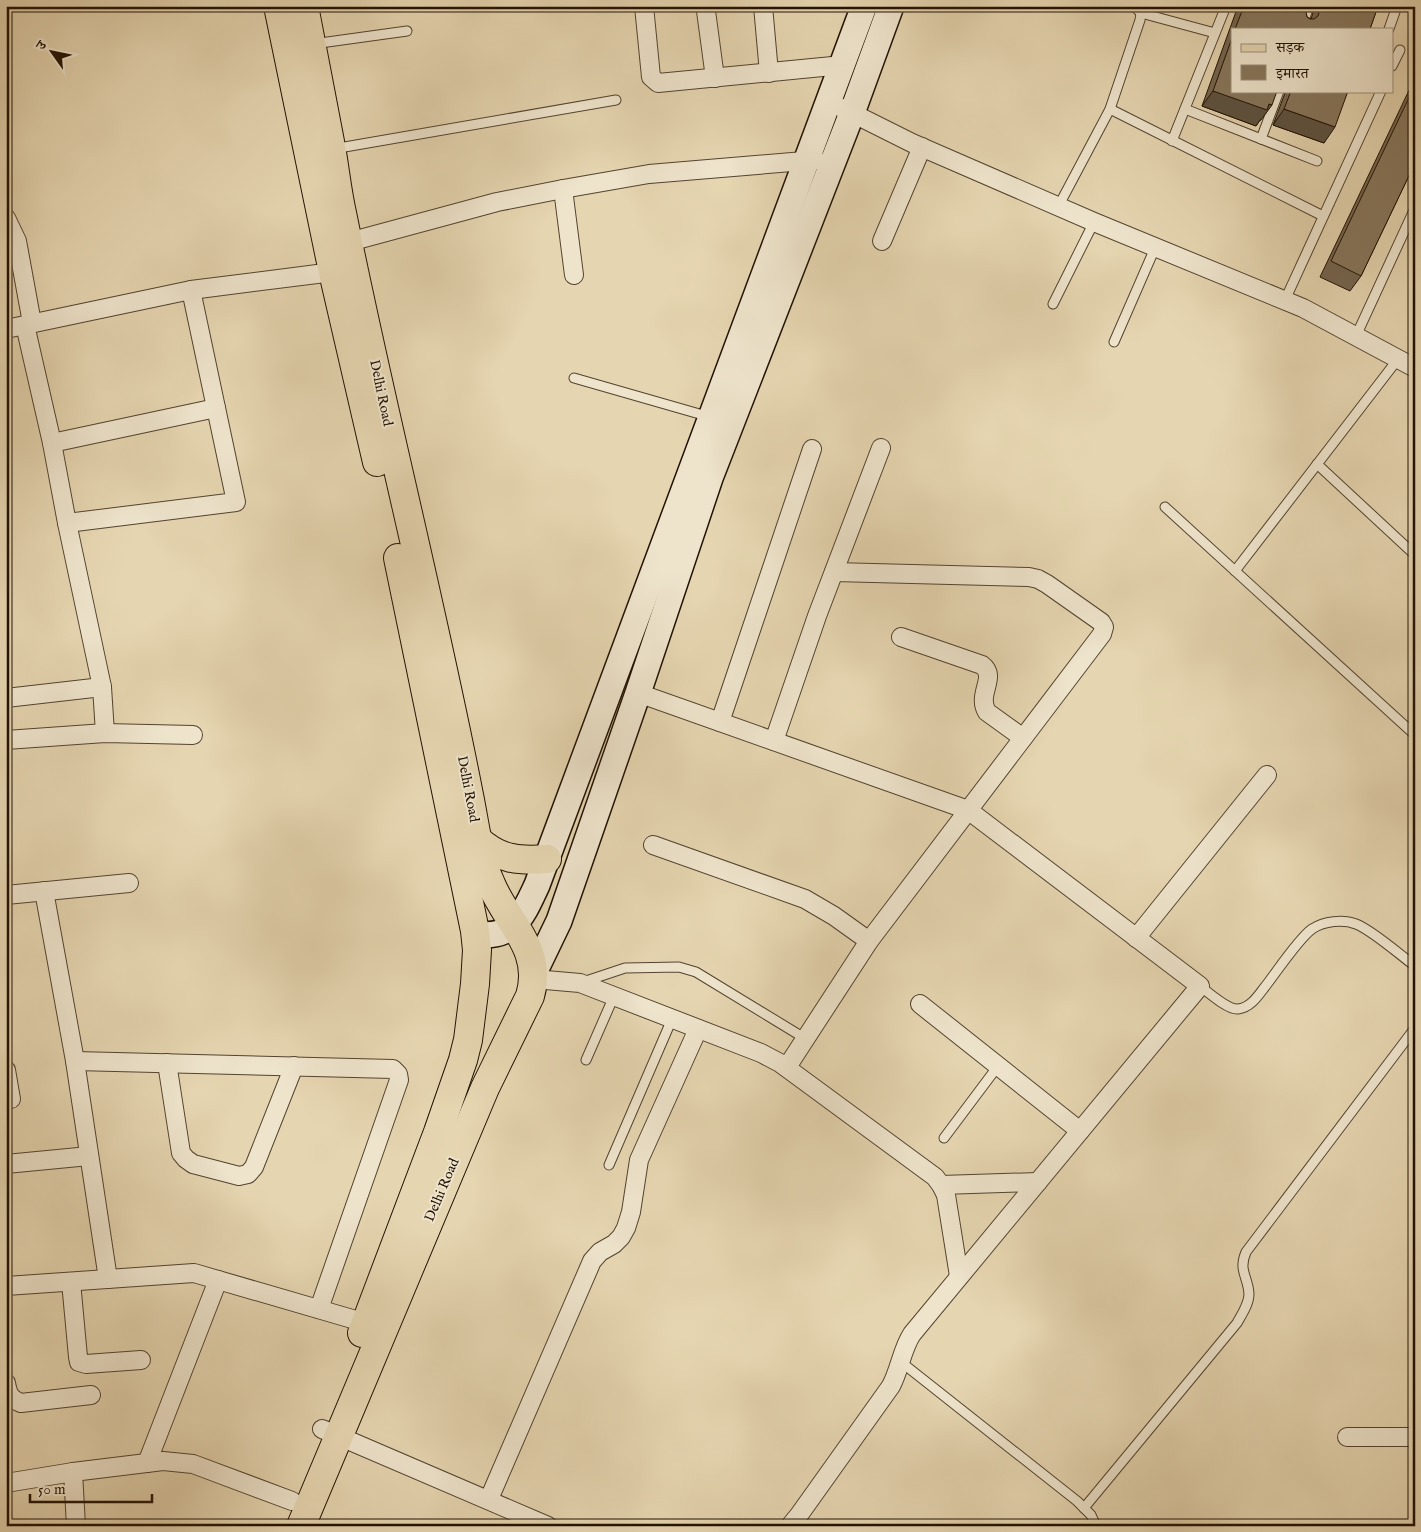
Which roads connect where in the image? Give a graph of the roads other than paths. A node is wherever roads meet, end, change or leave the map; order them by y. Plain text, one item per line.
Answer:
1 (278, 6) edge
2 (304, 6) edge
3 (644, 6) edge
4 (763, 6) edge
5 (864, 6) edge
6 (891, 6) edge
7 (1130, 6) edge
8 (1226, 6) edge
9 (1309, 6) edge
10 (1397, 6) edge
11 (706, 11) dead end
12 (1141, 13) junction
13 (1301, 28) edge
14 (1389, 28) edge
15 (407, 31) dead end
16 (1215, 33) junction
17 (311, 44) junction
18 (1400, 50) dead end
19 (1394, 62) edge
20 (843, 65) junction
21 (769, 73) junction
22 (716, 78) junction
23 (1279, 92) edge
24 (1381, 92) edge
25 (616, 100) dead end
26 (829, 101) junction
27 (1110, 108) junction
28 (1185, 109) junction
29 (852, 113) junction
30 (1261, 139) junction
31 (1172, 140) junction
32 (922, 147) junction
33 (331, 150) junction
34 (835, 158) junction
35 (807, 160) junction
36 (1317, 161) dead end
37 (563, 189) junction
38 (1058, 207) junction
39 (1415, 208) edge
40 (1323, 216) junction
41 (1094, 222) junction
42 (8, 225) edge
43 (882, 242) dead end
44 (1156, 248) junction
45 (340, 257) junction
46 (574, 275) dead end
47 (191, 290) junction
48 (1285, 300) junction
49 (1053, 304) dead end
50 (28, 324) junction
51 (6, 329) edge
52 (1356, 336) junction
53 (1114, 342) dead end
54 (1398, 359) junction
55 (1415, 368) edge
56 (574, 378) dead end
57 (216, 408) junction
58 (712, 417) junction
59 (52, 443) junction
60 (881, 448) dead end
61 (812, 449) dead end
62 (1317, 464) junction
63 (1165, 507) dead end
64 (67, 523) junction
65 (1415, 554) edge
66 (834, 572) junction
67 (1235, 572) junction
68 (901, 637) dead end
69 (102, 687) junction
70 (638, 693) junction
71 (6, 698) edge
72 (720, 722) junction
73 (1413, 730) edge
74 (105, 733) junction
75 (193, 735) dead end
76 (1022, 738) junction
77 (6, 740) edge
78 (774, 741) junction
79 (1267, 775) dead end
80 (968, 810) junction
81 (478, 840) junction
82 (653, 845) dead end
83 (547, 859) junction
84 (129, 883) dead end
85 (44, 891) junction
86 (6, 895) edge
87 (516, 925) junction
88 (475, 934) junction
89 (1136, 938) junction
90 (869, 941) junction
91 (1415, 966) edge
92 (534, 976) junction
93 (580, 983) junction
94 (1200, 986) junction
95 (614, 996) junction
96 (920, 1004) dead end
97 (672, 1019) junction
98 (1415, 1028) edge
99 (698, 1029) junction
100 (469, 1030) junction
101 (806, 1039) junction
102 (509, 1040) junction
103 (586, 1060) dead end
104 (75, 1061) junction
105 (167, 1063) junction
106 (294, 1066) junction
107 (998, 1066) junction
108 (787, 1067) junction
109 (6, 1070) edge
110 (11, 1099) dead end
111 (1080, 1131) junction
112 (944, 1138) dead end
113 (89, 1156) junction
114 (6, 1164) edge
115 (609, 1165) dead end
116 (1038, 1182) junction
117 (941, 1185) junction
118 (960, 1276) junction
119 (108, 1279) junction
120 (218, 1280) junction
121 (71, 1282) junction
122 (6, 1286) edge
123 (319, 1309) junction
124 (366, 1322) junction
125 (142, 1360) dead end
126 (901, 1362) junction
127 (6, 1383) edge
128 (91, 1395) dead end
129 (330, 1432) junction
130 (1347, 1437) dead end
131 (1415, 1437) edge
132 (147, 1463) junction
133 (73, 1472) junction
134 (6, 1483) edge
135 (489, 1499) junction
136 (292, 1500) junction
137 (1084, 1508) junction
138 (76, 1526) edge
139 (281, 1526) edge
140 (301, 1526) edge
141 (548, 1526) edge
142 (790, 1526) edge
143 (1096, 1526) edge

1 - 45 main road
2 - 17 main road, Delhi Road
3 - 22 street
4 - 21 street
5 - 20 street
6 - 29 street
7 - 12 lane
8 - 16 lane
9 - 13 lane
10 - 14 lane
11 - 22 street
12 - 16 lane
12 - 27 lane
15 - 17 lane
16 - 28 lane
17 - 33 main road, Delhi Road
18 - 19 lane
20 - 21 street
20 - 26 street
21 - 22 street
23 - 30 lane
24 - 40 lane
25 - 33 lane
26 - 29 street
26 - 35 street
27 - 31 lane
27 - 38 lane
28 - 30 lane
28 - 31 lane
29 - 32 street
29 - 34 street
30 - 36 lane
31 - 40 lane
32 - 38 street
32 - 43 street
33 - 45 main road, Delhi Road
34 - 35 street
34 - 70 street
35 - 37 street
35 - 58 street
37 - 45 street
37 - 46 street
38 - 41 street
39 - 52 lane
40 - 48 lane
41 - 44 street
41 - 49 lane
42 - 50 street
44 - 48 street
44 - 53 lane
45 - 47 street
45 - 81 main road, Delhi Road
45 - 88 main road
47 - 50 street
47 - 57 street
48 - 52 street
50 - 51 street
50 - 59 street
52 - 54 street
54 - 55 street
54 - 62 lane
56 - 58 lane
57 - 59 street
57 - 64 street
58 - 83 street
59 - 64 street
60 - 66 street
61 - 72 street
62 - 65 lane
62 - 67 lane
63 - 67 lane
64 - 69 street
66 - 76 street
66 - 78 street
67 - 73 lane
68 - 76 street
69 - 71 street
69 - 74 street
70 - 72 street
70 - 92 street
72 - 78 street
74 - 75 street
74 - 77 street
76 - 80 street
78 - 80 street
79 - 89 street
80 - 89 street
80 - 90 street
81 - 83 main road
81 - 87 main road, Delhi Road
82 - 90 street
83 - 87 street
84 - 85 street
85 - 86 street
85 - 104 street
87 - 88 street
87 - 92 main road, Delhi Road
88 - 100 main road
89 - 94 street
90 - 101 street
91 - 94 lane
92 - 93 street
92 - 102 main road, Delhi Road
93 - 95 street
93 - 101 lane
94 - 111 street
95 - 97 street
95 - 103 lane
96 - 107 street
97 - 99 street
97 - 115 lane
98 - 137 lane
99 - 108 street
99 - 135 street
100 - 102 main road
100 - 124 main road
101 - 108 street
102 - 129 main road, Delhi Road
104 - 105 street
104 - 113 street
105 - 106 street
105 - 106 street
106 - 123 street
107 - 111 street
107 - 112 lane
108 - 117 street
109 - 110 street
111 - 116 street
113 - 114 street
113 - 119 street
116 - 117 street
116 - 118 street
117 - 118 street
118 - 126 street
119 - 120 street
119 - 121 street
120 - 123 street
120 - 132 street
121 - 122 street
121 - 125 street
123 - 124 street
124 - 129 main road
126 - 137 lane
126 - 142 street
127 - 128 street
129 - 135 street
129 - 136 main road
129 - 140 main road, Delhi Road
130 - 131 street
132 - 133 street
132 - 136 street
133 - 134 street
133 - 138 street
135 - 141 street
136 - 139 main road
137 - 143 lane

